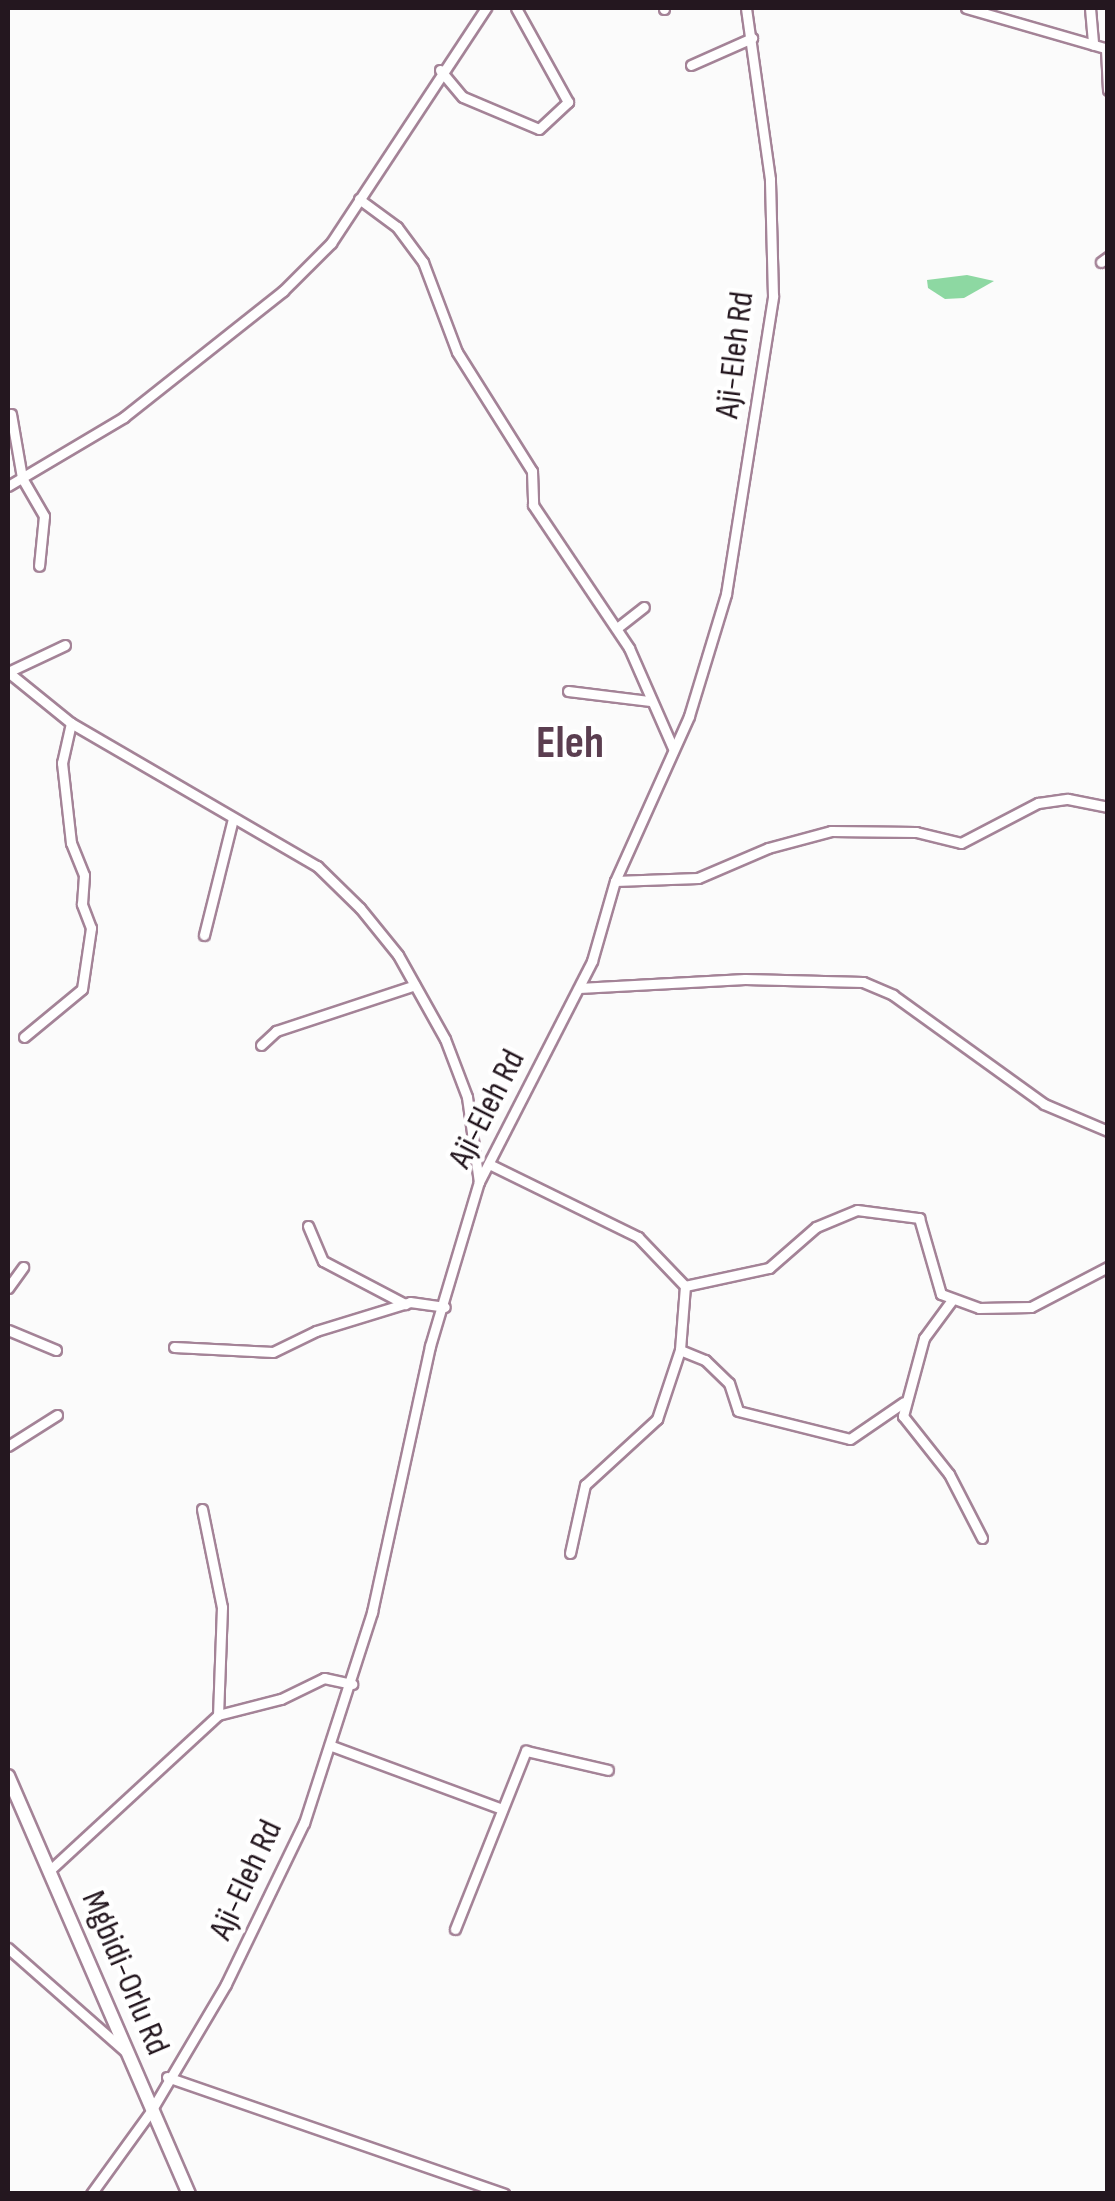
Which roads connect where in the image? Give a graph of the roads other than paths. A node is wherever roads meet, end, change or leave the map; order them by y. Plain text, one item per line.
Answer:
1 (486, 8) edge
2 (516, 8) edge
3 (746, 8) edge
4 (966, 8) edge
5 (1090, 8) edge
6 (752, 38) junction
7 (1094, 45) junction
8 (1107, 49) edge
9 (691, 66) dead end
10 (440, 70) junction
11 (1108, 90) edge
12 (360, 199) junction
13 (11, 414) dead end
14 (22, 478) junction
15 (8, 486) edge
16 (40, 566) dead end
17 (644, 607) dead end
18 (618, 628) junction
19 (65, 645) dead end
20 (568, 692) dead end
21 (650, 700) junction
22 (72, 723) junction
23 (673, 748) junction
24 (1108, 807) edge
25 (232, 819) junction
26 (615, 881) junction
27 (204, 935) dead end
28 (415, 985) junction
29 (579, 988) junction
30 (24, 1037) dead end
31 (260, 1045) dead end
32 (1108, 1131) edge
33 (488, 1164) junction
34 (479, 1182) junction
35 (308, 1226) dead end
36 (24, 1267) dead end
37 (1108, 1267) edge
38 (685, 1286) junction
39 (8, 1288) edge
40 (952, 1300) junction
41 (405, 1304) junction
42 (445, 1308) junction
43 (8, 1330) edge
44 (174, 1347) dead end
45 (56, 1350) dead end
46 (680, 1350) junction
47 (904, 1402) junction
48 (57, 1416) dead end
49 (8, 1446) edge
50 (202, 1509) dead end
51 (982, 1538) dead end
52 (570, 1553) dead end
53 (352, 1684) junction
54 (218, 1715) junction
55 (332, 1746) junction
56 (608, 1770) dead end
57 (8, 1776) edge
58 (500, 1808) junction
59 (50, 1871) junction
60 (455, 1929) dead end
61 (8, 1948) edge
62 (124, 2051) junction
63 (167, 2077) junction
64 (151, 2111) junction
65 (91, 2194) edge
66 (189, 2194) edge
67 (504, 2194) edge

1 - 10 street
2 - 10 street
3 - 6 street, Aji-Eleh Rd
4 - 7 street
5 - 7 street
6 - 9 street
6 - 23 street, Aji-Eleh Rd
7 - 8 street
8 - 11 street
10 - 12 street
12 - 14 street
12 - 18 street
13 - 14 street
14 - 15 street
14 - 16 street
17 - 18 street
18 - 21 street
19 - 22 street
20 - 21 street
21 - 23 street
22 - 25 street
22 - 30 street
23 - 26 street, Aji-Eleh Rd
24 - 26 street
25 - 27 street
25 - 28 street
26 - 29 street, Aji-Eleh Rd
28 - 31 street
28 - 34 street
29 - 32 street
29 - 33 street, Aji-Eleh Rd
33 - 34 street, Aji-Eleh Rd
33 - 38 street
34 - 42 street, Aji-Eleh Rd
35 - 41 street
36 - 39 street
37 - 40 street
38 - 40 street
38 - 46 street
40 - 47 street
41 - 42 street
41 - 44 street
42 - 53 street, Aji-Eleh Rd
43 - 45 street
46 - 47 street
46 - 52 street
47 - 51 street
48 - 49 street
50 - 54 street
53 - 54 street
53 - 55 street, Aji-Eleh Rd
54 - 59 street
55 - 58 street
55 - 63 street, Aji-Eleh Rd
56 - 58 street
57 - 59 main road, Mgbidi-Orlu Rd
58 - 60 street
59 - 62 main road, Mgbidi-Orlu Rd
61 - 62 street
62 - 64 main road, Mgbidi-Orlu Rd
63 - 64 street, Aji-Eleh Rd
63 - 67 street
64 - 65 street, Aji-Eleh Rd
64 - 66 main road, Mgbidi-Orlu Rd

